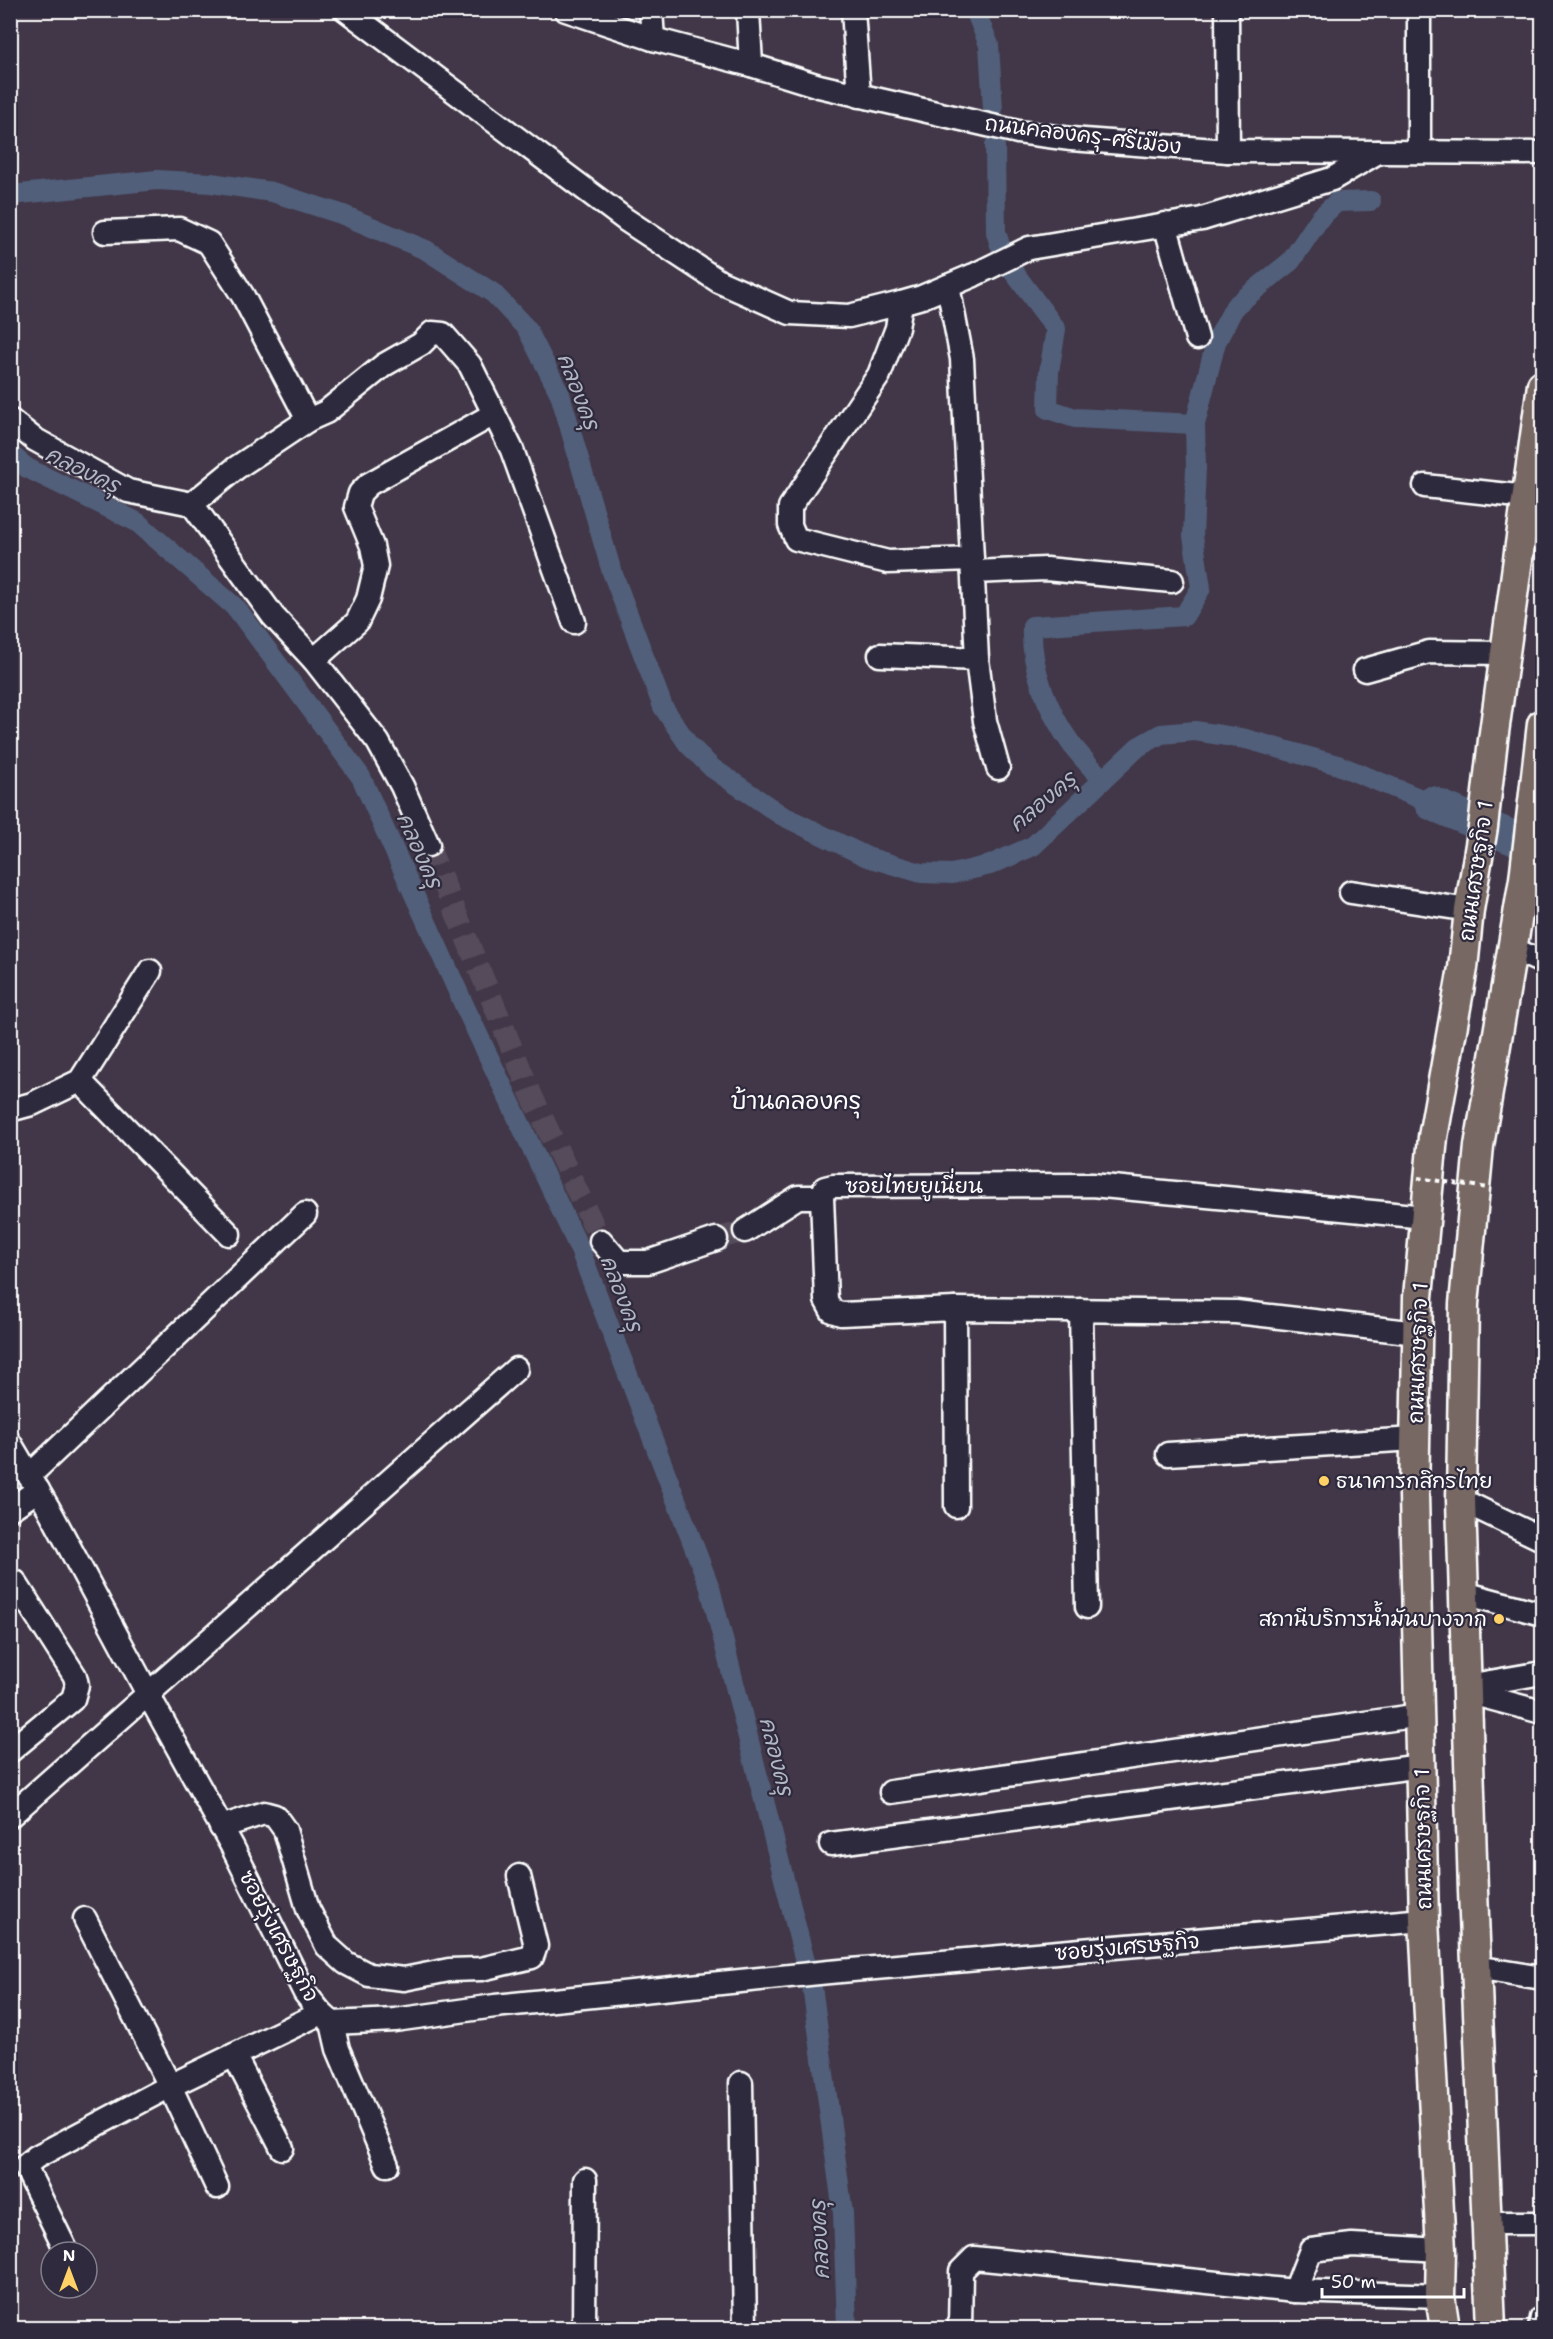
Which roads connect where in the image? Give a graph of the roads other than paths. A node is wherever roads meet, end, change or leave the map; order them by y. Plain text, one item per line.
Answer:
1 (346, 10) edge
2 (566, 10) edge
3 (651, 10) edge
4 (748, 10) edge
5 (853, 10) edge
6 (1227, 10) edge
7 (1419, 10) edge
8 (653, 39) junction
9 (751, 65) junction
10 (859, 96) junction
11 (1228, 151) junction
12 (1378, 152) junction
13 (1419, 152) junction
14 (1542, 153) edge
15 (1165, 224) junction
16 (105, 232) dead end
17 (948, 286) junction
18 (901, 303) junction
19 (1197, 338) dead end
20 (1542, 385) edge
21 (494, 414) junction
22 (10, 420) edge
23 (308, 420) junction
24 (1425, 486) dead end
25 (1527, 497) junction
26 (192, 504) junction
27 (972, 566) junction
28 (1172, 581) dead end
29 (574, 622) dead end
30 (1505, 653) junction
31 (880, 655) dead end
32 (977, 659) junction
33 (314, 660) junction
34 (1365, 670) dead end
35 (1542, 724) edge
36 (998, 768) dead end
37 (1536, 804) edge
38 (428, 845) tunnel mouth
39 (1351, 892) dead end
40 (1469, 910) junction
41 (1513, 949) junction
42 (1542, 962) edge
43 (150, 972) dead end
44 (80, 1082) junction
45 (10, 1110) edge
46 (822, 1197) junction
47 (305, 1214) dead end
48 (1425, 1216) junction
49 (745, 1231) tunnel mouth
50 (229, 1234) dead end
51 (716, 1239) tunnel mouth
52 (601, 1241) tunnel mouth
53 (955, 1309) junction
54 (1081, 1310) junction
55 (1417, 1333) junction
56 (516, 1369) dead end
57 (1415, 1439) junction
58 (10, 1443) edge
59 (1168, 1454) dead end
60 (34, 1483) junction
61 (1461, 1500) junction
62 (956, 1506) dead end
63 (10, 1509) edge
64 (1542, 1539) edge
65 (15, 1582) dead end
66 (1464, 1593) junction
67 (1087, 1607) dead end
68 (1542, 1614) edge
69 (1542, 1673) edge
70 (1467, 1689) junction
71 (149, 1696) junction
72 (1542, 1712) edge
73 (1420, 1715) junction
74 (10, 1751) edge
75 (1421, 1766) junction
76 (891, 1792) dead end
77 (10, 1816) edge
78 (221, 1827) junction
79 (831, 1844) dead end
80 (519, 1876) dead end
81 (85, 1919) dead end
82 (1424, 1920) junction
83 (1476, 1967) junction
84 (1542, 1978) edge
85 (326, 2018) junction
86 (234, 2055) junction
87 (741, 2083) dead end
88 (170, 2086) junction
89 (282, 2148) dead end
90 (387, 2166) dead end
91 (18, 2171) edge
92 (585, 2180) dead end
93 (217, 2187) dead end
94 (1487, 2223) junction
95 (1542, 2223) edge
96 (60, 2240) edge
97 (1441, 2250) junction
98 (1295, 2291) junction
99 (1440, 2296) junction
100 (1542, 2318) edge
101 (584, 2328) edge
102 (745, 2328) edge
103 (960, 2328) edge
104 (1445, 2328) edge
105 (1491, 2328) edge
106 (1540, 2328) edge

1 - 18 street
2 - 8 street, ถนนคลองครุ-ศรีเมือง
3 - 8 street
4 - 9 street
5 - 10 street
6 - 11 street
7 - 13 street
8 - 9 street, ถนนคลองครุ-ศรีเมือง
9 - 10 street, ถนนคลองครุ-ศรีเมือง
10 - 11 street, ถนนคลองครุ-ศรีเมือง
11 - 12 street, ถนนคลองครุ-ศรีเมือง
12 - 13 street, ถนนคลองครุ-ศรีเมือง
12 - 15 street
13 - 14 street, ถนนคลองครุ-ศรีเมือง
15 - 17 street
15 - 19 street
16 - 23 street
17 - 18 street
17 - 27 street
18 - 27 street
20 - 25 main road, ถนนเศรษฐกิจ 1
21 - 23 street
21 - 29 street
21 - 33 street
22 - 26 street
23 - 26 street
24 - 25 street
25 - 30 main road, ถนนเศรษฐกิจ 1
26 - 33 street
27 - 28 street
27 - 32 street
30 - 34 street
30 - 40 main road, ถนนเศรษฐกิจ 1
31 - 32 street
32 - 36 street
33 - 38 street
35 - 37 main road
37 - 41 main road
39 - 40 street
40 - 48 main road, ถนนเศรษฐกิจ 1
41 - 42 street
41 - 61 main road
43 - 44 street
44 - 45 street
44 - 50 street
46 - 48 street, ซอยไทยยูเนี่ยน
46 - 49 street
46 - 53 street, ซอยไทยยูเนี่ยน
47 - 60 street
48 - 55 main road, ถนนเศรษฐกิจ 1
51 - 52 street
53 - 54 street, ซอยไทยยูเนี่ยน
53 - 62 street
54 - 55 street, ซอยไทยยูเนี่ยน
54 - 67 street
55 - 57 main road, ถนนเศรษฐกิจ 1
56 - 71 street
57 - 59 street
57 - 73 main road, ถนนเศรษฐกิจ 1
58 - 60 street, ซอยรุ่งเศรษฐกิจ
60 - 63 street
60 - 71 street, ซอยรุ่งเศรษฐกิจ
61 - 64 street
61 - 66 main road
65 - 74 street
66 - 68 street
66 - 70 main road
69 - 70 street
70 - 72 street
70 - 83 main road
71 - 77 street
71 - 78 street, ซอยรุ่งเศรษฐกิจ
73 - 75 main road, ถนนเศรษฐกิจ 1
73 - 76 street
75 - 79 street
75 - 82 main road, ถนนเศรษฐกิจ 1
78 - 80 street
78 - 85 street, ซอยรุ่งเศรษฐกิจ
81 - 88 street
82 - 85 street, ซอยรุ่งเศรษฐกิจ
82 - 97 main road, ถนนเศรษฐกิจ 1
83 - 84 street
83 - 94 main road
85 - 86 street
85 - 90 street
86 - 88 street
86 - 89 street
87 - 102 street
88 - 91 street
88 - 93 street
91 - 96 street
92 - 101 street
94 - 95 street
94 - 105 main road
97 - 98 street
97 - 99 main road, ถนนเศรษฐกิจ 1
98 - 99 street
98 - 103 street
99 - 104 main road, ถนนเศรษฐกิจ 1
100 - 106 street

